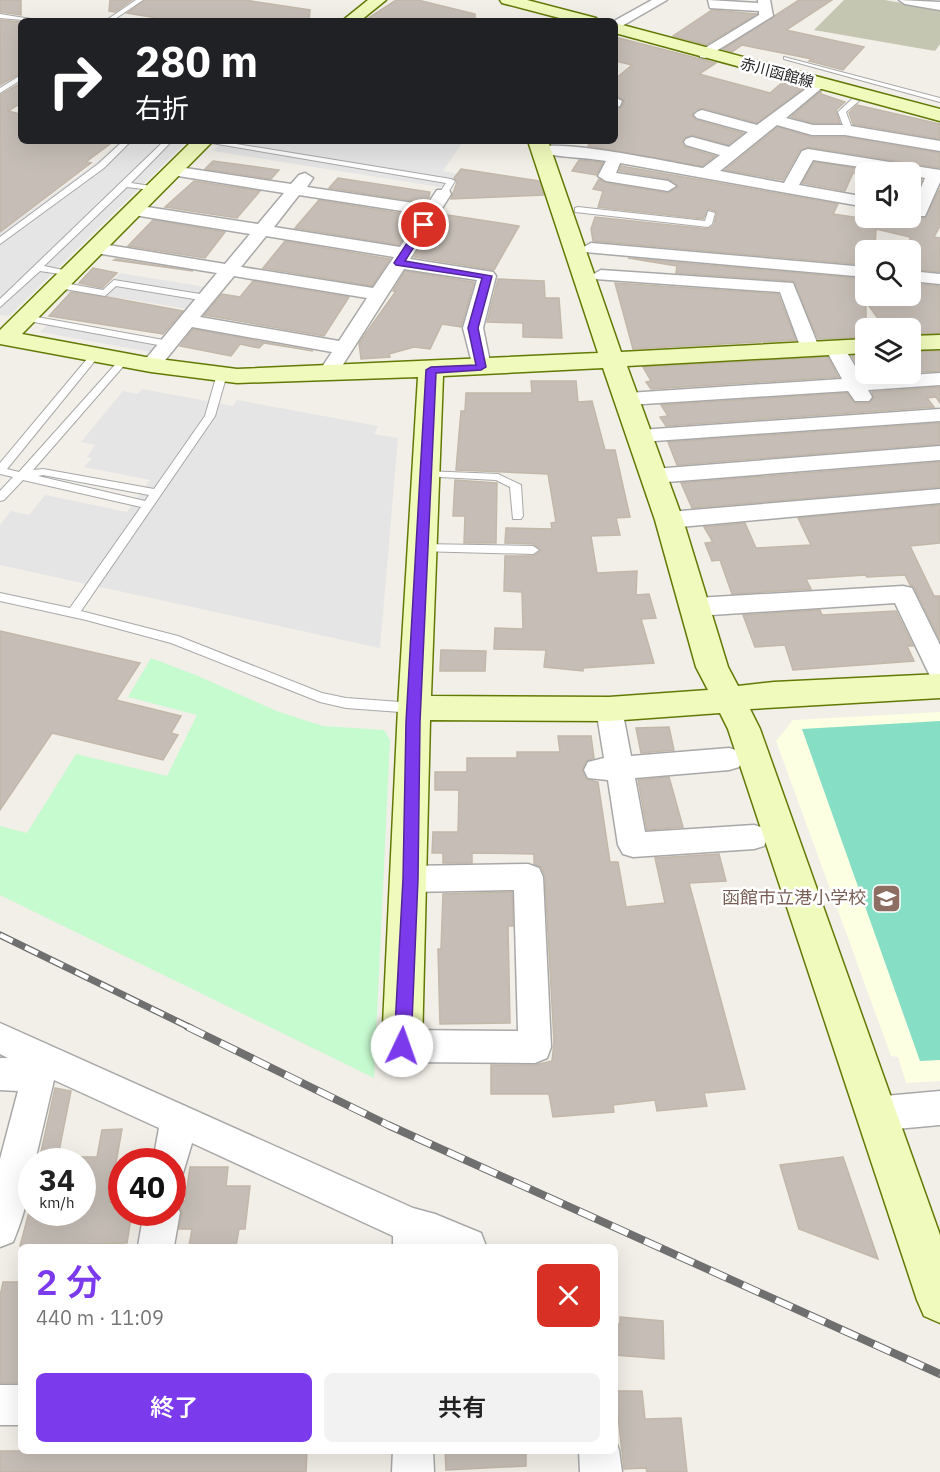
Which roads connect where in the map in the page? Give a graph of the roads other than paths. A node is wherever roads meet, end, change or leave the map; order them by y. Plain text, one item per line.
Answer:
1 (140, 0) edge
2 (378, 0) edge
3 (508, 0) edge
4 (661, 0) edge
5 (714, 0) edge
6 (905, 0) edge
7 (765, 3) edge
8 (940, 6) edge
9 (0, 16) edge
10 (113, 18) edge
11 (354, 18) edge
12 (578, 18) edge
13 (18, 19) edge
14 (618, 25) edge
15 (618, 28) edge
16 (705, 54) junction
17 (786, 58) dead end
18 (18, 79) edge
19 (818, 84) junction
20 (0, 91) edge
21 (940, 100) edge
22 (855, 101) dead end
23 (702, 115) dead end
24 (940, 116) edge
25 (774, 119) junction
26 (760, 131) junction
27 (849, 131) junction
28 (693, 142) dead end
29 (124, 144) edge
30 (165, 144) edge
31 (200, 144) edge
32 (222, 144) edge
33 (540, 145) edge
34 (583, 146) edge
35 (940, 146) edge
36 (732, 153) junction
37 (855, 169) edge
38 (172, 171) junction
39 (310, 172) dead end
40 (706, 174) junction
41 (921, 174) edge
42 (938, 174) edge
43 (125, 184) junction
44 (155, 189) junction
45 (296, 189) junction
46 (443, 194) joint
47 (798, 196) junction
48 (921, 201) edge
49 (850, 203) edge
50 (134, 210) junction
51 (578, 210) dead end
52 (433, 211) junction
53 (921, 212) edge
54 (711, 213) dead end
55 (940, 217) edge
56 (262, 231) junction
57 (0, 241) edge
58 (96, 248) junction
59 (591, 248) dead end
60 (402, 258) junction
61 (38, 268) junction
62 (230, 270) junction
63 (855, 271) edge
64 (601, 275) dead end
65 (921, 277) edge
66 (64, 279) junction
67 (940, 279) edge
68 (379, 295) junction
69 (206, 298) junction
70 (0, 304) edge
71 (26, 318) junction
72 (188, 321) junction
73 (3, 338) edge
74 (940, 342) edge
75 (921, 343) edge
76 (169, 344) junction
77 (855, 347) edge
78 (344, 348) junction
79 (834, 348) junction
80 (810, 350) junction
81 (95, 355) junction
82 (124, 360) junction
83 (612, 360) junction
84 (151, 365) junction
85 (481, 367) junction
86 (431, 370) junction
87 (328, 373) junction
88 (222, 374) junction
89 (940, 379) edge
90 (854, 384) junction
91 (628, 399) junction
92 (940, 415) edge
93 (874, 420) junction
94 (640, 436) junction
95 (940, 453) edge
96 (895, 457) junction
97 (0, 471) edge
98 (425, 474) junction
99 (20, 475) junction
100 (654, 476) junction
101 (156, 493) junction
102 (0, 497) edge
103 (929, 497) edge
104 (148, 505) junction
105 (517, 516) dead end
106 (669, 520) junction
107 (421, 548) junction
108 (534, 550) dead end
109 (0, 597) edge
110 (696, 607) junction
111 (73, 613) junction
112 (940, 671) edge
113 (940, 686) edge
114 (731, 700) junction
115 (414, 708) junction
116 (609, 709) junction
117 (729, 759) dead end
118 (609, 769) junction
119 (754, 837) dead end
120 (410, 879) junction
121 (0, 1038) edge
122 (402, 1046) joint
123 (41, 1067) junction
124 (0, 1074) edge
125 (940, 1108) edge
126 (874, 1114) junction
127 (178, 1121) junction
128 (173, 1148) edge
129 (160, 1226) edge
130 (0, 1229) edge
131 (411, 1236) edge
132 (156, 1244) edge
133 (463, 1244) edge
134 (940, 1300) edge
135 (0, 1405) edge
136 (18, 1405) edge
137 (412, 1454) edge
138 (600, 1454) edge
139 (413, 1472) edge
140 (602, 1472) edge

1 - 10 lane
2 - 11 street
3 - 12 street
4 - 14 street
5 - 7 street
6 - 8 street
7 - 16 street
9 - 13 lane
15 - 16 street, 赤川函館線
16 - 19 street, 赤川函館線
17 - 21 lane
18 - 20 lane
19 - 24 street, 赤川函館線
19 - 25 street
22 - 27 lane
23 - 26 street
25 - 26 street
25 - 27 street
26 - 36 street
27 - 35 street
28 - 36 street
29 - 57 lane
30 - 43 lane
31 - 38 street
32 - 46 lane
33 - 34 street
33 - 83 street
34 - 40 street
36 - 40 street
37 - 47 street
38 - 44 street
38 - 45 street
39 - 45 street
40 - 47 street
41 - 42 street
42 - 48 street
43 - 44 lane
43 - 61 lane
44 - 50 street
45 - 52 street
45 - 56 street
46 - 52 street
47 - 49 street
50 - 56 street
50 - 58 street
51 - 54 lane
52 - 60 street
53 - 55 street
56 - 60 street
56 - 62 street
58 - 62 street
58 - 66 street
59 - 63 street
60 - 68 street
60 - 85 street
61 - 66 lane
61 - 70 lane
62 - 68 street
62 - 69 street
64 - 80 street
65 - 67 street
66 - 69 lane
66 - 71 street
68 - 78 street
69 - 72 street
71 - 73 street
71 - 76 lane
72 - 76 street
72 - 78 street
73 - 81 street
74 - 75 street
76 - 84 street
77 - 79 street
78 - 87 street
79 - 80 street
79 - 90 street
80 - 83 street
81 - 82 street
81 - 97 lane
82 - 84 street
82 - 99 lane
83 - 85 street
83 - 91 street
84 - 88 street
85 - 86 street
86 - 87 street
86 - 98 street
87 - 88 street
88 - 101 lane
89 - 90 street
90 - 91 street
90 - 93 street
91 - 94 street
92 - 93 street
93 - 94 street
93 - 96 street
94 - 100 street
95 - 96 street
96 - 100 street
96 - 103 street
97 - 99 lane
98 - 105 lane
98 - 107 street
99 - 101 lane
99 - 102 lane
99 - 104 lane
100 - 106 street
101 - 104 lane
103 - 106 street
104 - 111 lane
106 - 110 street
107 - 108 lane
107 - 115 street
109 - 111 lane
110 - 112 street
110 - 114 street
111 - 115 lane
113 - 114 street
114 - 116 street
114 - 126 street
115 - 116 street
115 - 120 street
116 - 118 street
117 - 118 street
118 - 119 street
120 - 122 street
120 - 122 street
121 - 123 street
123 - 124 street
123 - 127 street
123 - 130 street
125 - 126 street
126 - 134 street
127 - 128 street
127 - 131 street
129 - 132 street
131 - 133 street
135 - 136 street
137 - 139 street
138 - 140 street

